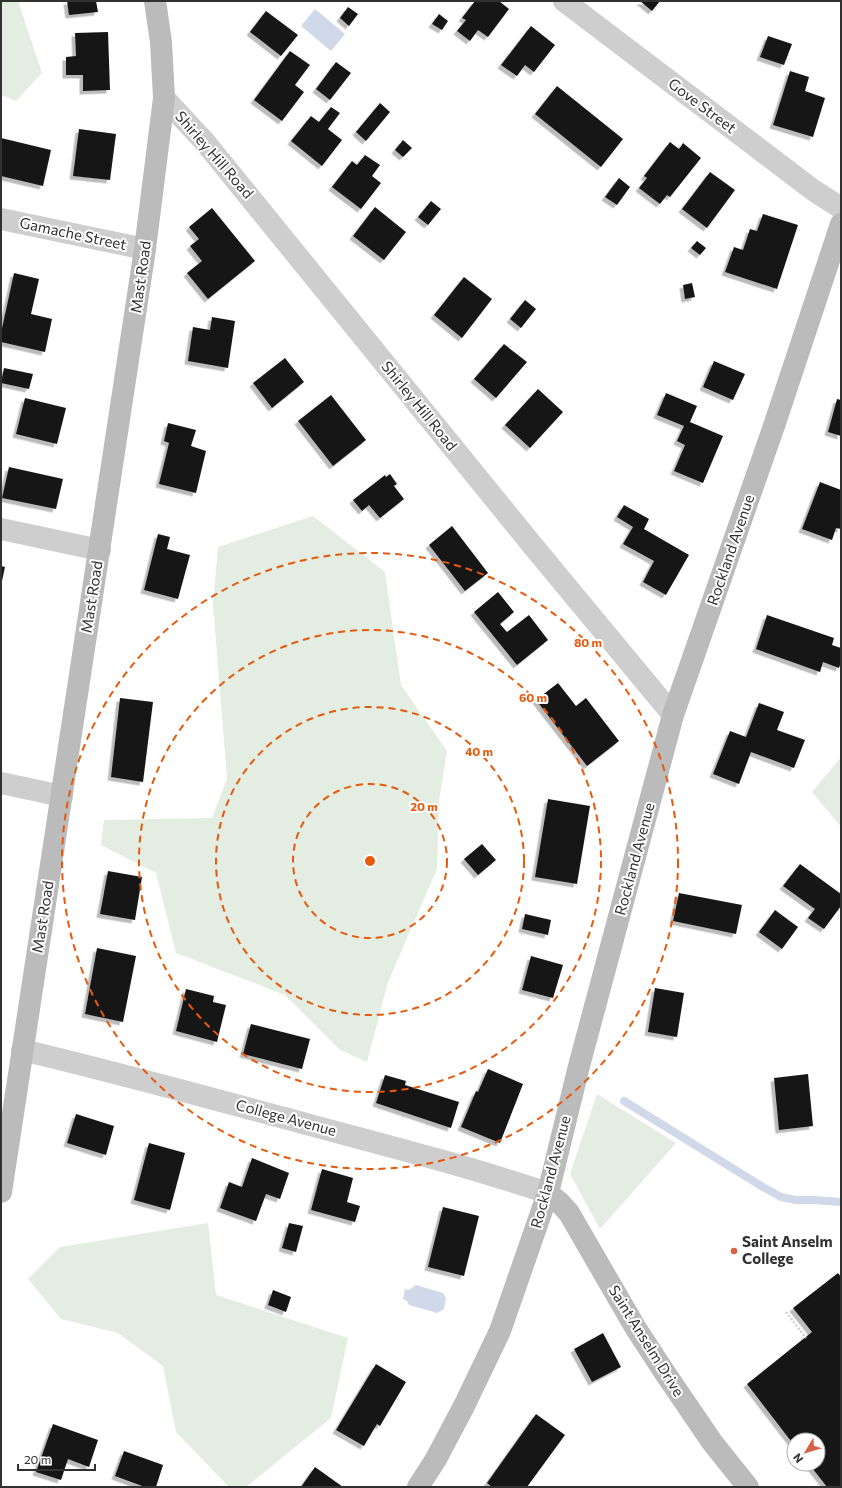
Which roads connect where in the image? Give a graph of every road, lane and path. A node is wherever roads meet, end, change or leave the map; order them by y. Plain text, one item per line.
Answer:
1 (155, 1) edge
2 (564, 1) edge
3 (164, 98) junction
4 (841, 208) edge
5 (1, 218) edge
6 (841, 224) edge
7 (145, 249) junction
8 (1, 529) edge
9 (100, 550) junction
10 (673, 715) junction
11 (1, 782) edge
12 (62, 796) junction
13 (22, 1050) junction
14 (1, 1192) edge
15 (548, 1193) junction
16 (786, 1312) dead end
17 (806, 1338) dead end
18 (418, 1487) edge
19 (748, 1487) edge

1 - 3 street, Mast Road
2 - 4 street, Gove Street
3 - 7 street, Mast Road
3 - 10 street, Shirley Hill Road
5 - 7 street, Gamache Street
6 - 10 street, Rockland Avenue
7 - 9 street, Mast Road
8 - 9 street
9 - 12 street, Mast Road
10 - 15 street, Rockland Avenue
11 - 12 street
12 - 13 street, Mast Road
13 - 14 street, Mast Road
13 - 15 street, College Avenue
15 - 18 street, Rockland Avenue
15 - 19 street, Saint Anselm Drive
16 - 17 path

